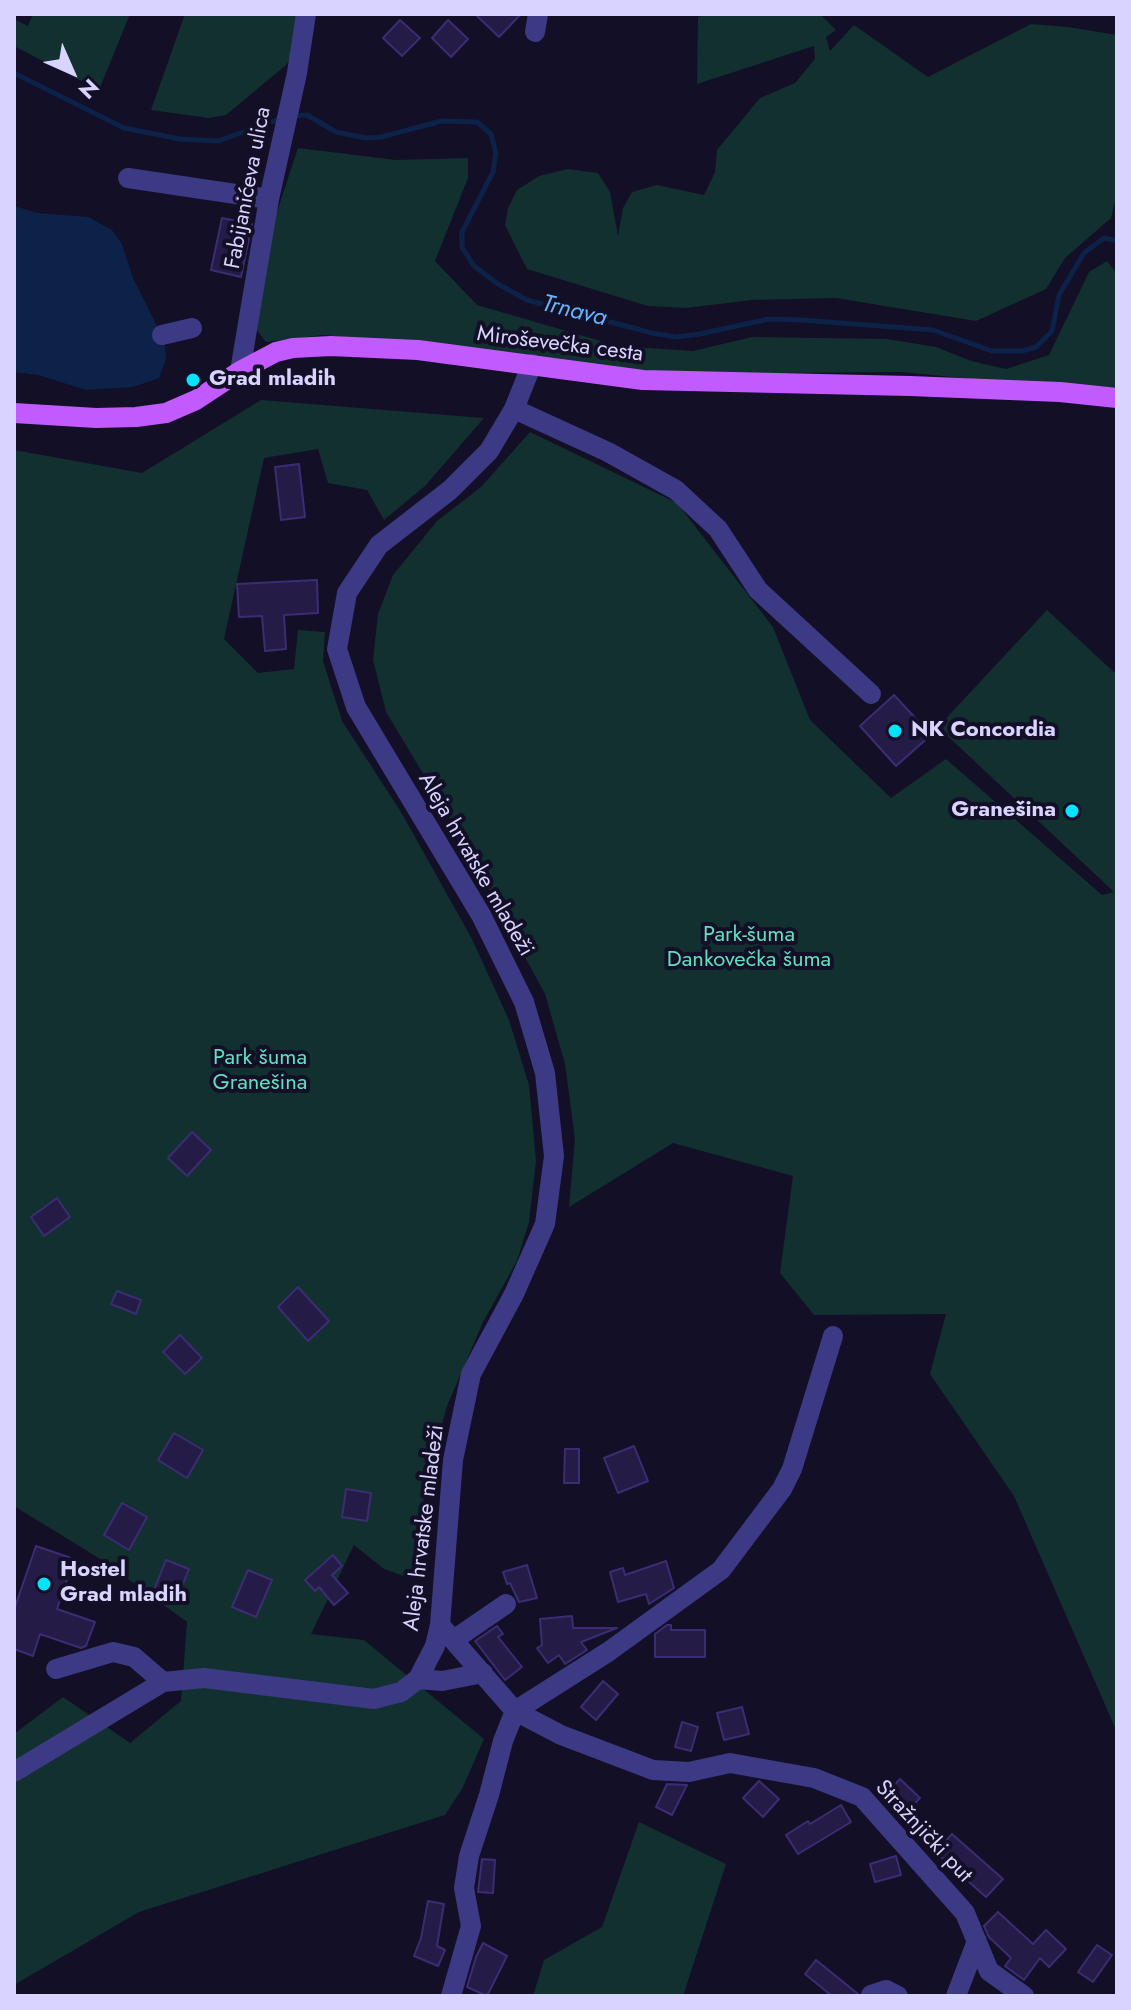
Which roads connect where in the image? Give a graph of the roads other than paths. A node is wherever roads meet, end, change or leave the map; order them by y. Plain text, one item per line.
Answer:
1 (306, 14) edge
2 (128, 178) dead end
3 (269, 199) junction
4 (192, 328) dead end
5 (162, 335) dead end
6 (532, 364) junction
7 (240, 371) junction
8 (1117, 398) edge
9 (514, 409) junction
10 (14, 413) edge
11 (871, 694) dead end
12 (833, 1336) dead end
13 (506, 1604) dead end
14 (447, 1632) junction
15 (56, 1669) dead end
16 (483, 1673) junction
17 (418, 1679) junction
18 (163, 1682) junction
19 (515, 1711) junction
20 (14, 1772) edge
21 (977, 1941) junction
22 (871, 1995) edge
23 (451, 1996) edge
24 (898, 1996) edge
25 (956, 1996) edge
26 (1024, 1996) edge

1 - 3 street, Fabijanićeva ulica
2 - 3 street
3 - 7 street, Fabijanićeva ulica
4 - 5 street
6 - 7 main road, Miroševečka cesta
6 - 8 main road, Miroševečka cesta
6 - 9 street, Aleja hrvatske mladeži
7 - 10 main road, Miroševečka cesta
9 - 11 street
9 - 14 street, Aleja hrvatske mladeži
12 - 19 street
13 - 14 street
14 - 16 street, Stražnjički put
14 - 17 street, Aleja hrvatske mladeži
15 - 18 street
16 - 17 street
16 - 19 street, Stražnjički put
17 - 18 street
18 - 20 street
19 - 21 street, Stražnjički put
19 - 23 street
21 - 25 street
21 - 26 street, Stražnjički put
22 - 24 street

